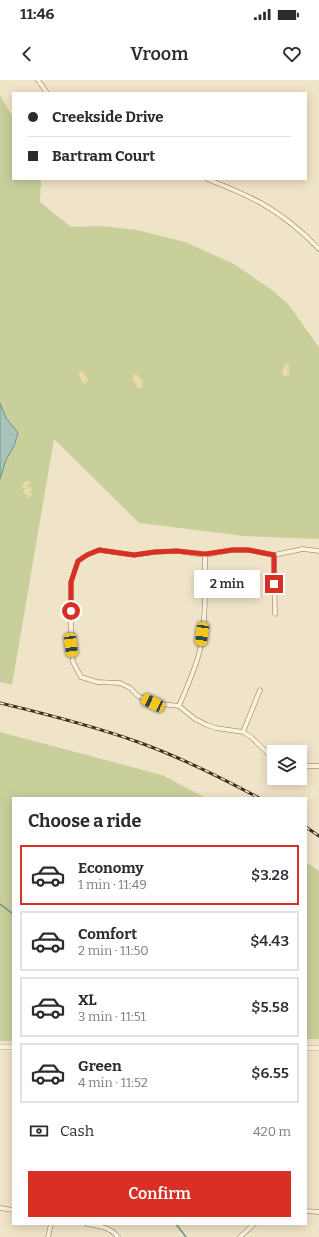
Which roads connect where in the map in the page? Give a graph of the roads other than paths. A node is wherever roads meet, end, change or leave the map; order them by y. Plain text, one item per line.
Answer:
1 (38, 80) edge
2 (46, 92) edge
3 (209, 180) edge
4 (319, 249) edge
5 (319, 551) edge
6 (205, 554) junction
7 (274, 555) junction
8 (275, 614) dead end
9 (260, 690) dead end
10 (178, 706) junction
11 (244, 732) junction
12 (267, 752) edge
13 (307, 766) edge
14 (319, 766) edge
15 (0, 1047) edge
16 (12, 1047) edge
17 (307, 1048) edge
18 (319, 1048) edge
19 (0, 1208) edge
20 (12, 1210) edge
21 (307, 1211) edge
22 (319, 1212) edge
23 (51, 1225) edge
24 (92, 1225) edge
25 (253, 1225) edge
26 (48, 1237) edge
27 (118, 1237) edge
28 (240, 1237) edge

1 - 2 street
3 - 4 street
5 - 7 street
6 - 7 street
6 - 10 street
6 - 10 street
7 - 8 street
9 - 11 street
10 - 11 street
11 - 12 street
13 - 14 street
15 - 16 main road
17 - 18 main road
19 - 20 street
21 - 22 street
23 - 26 street
24 - 27 street
25 - 28 street

